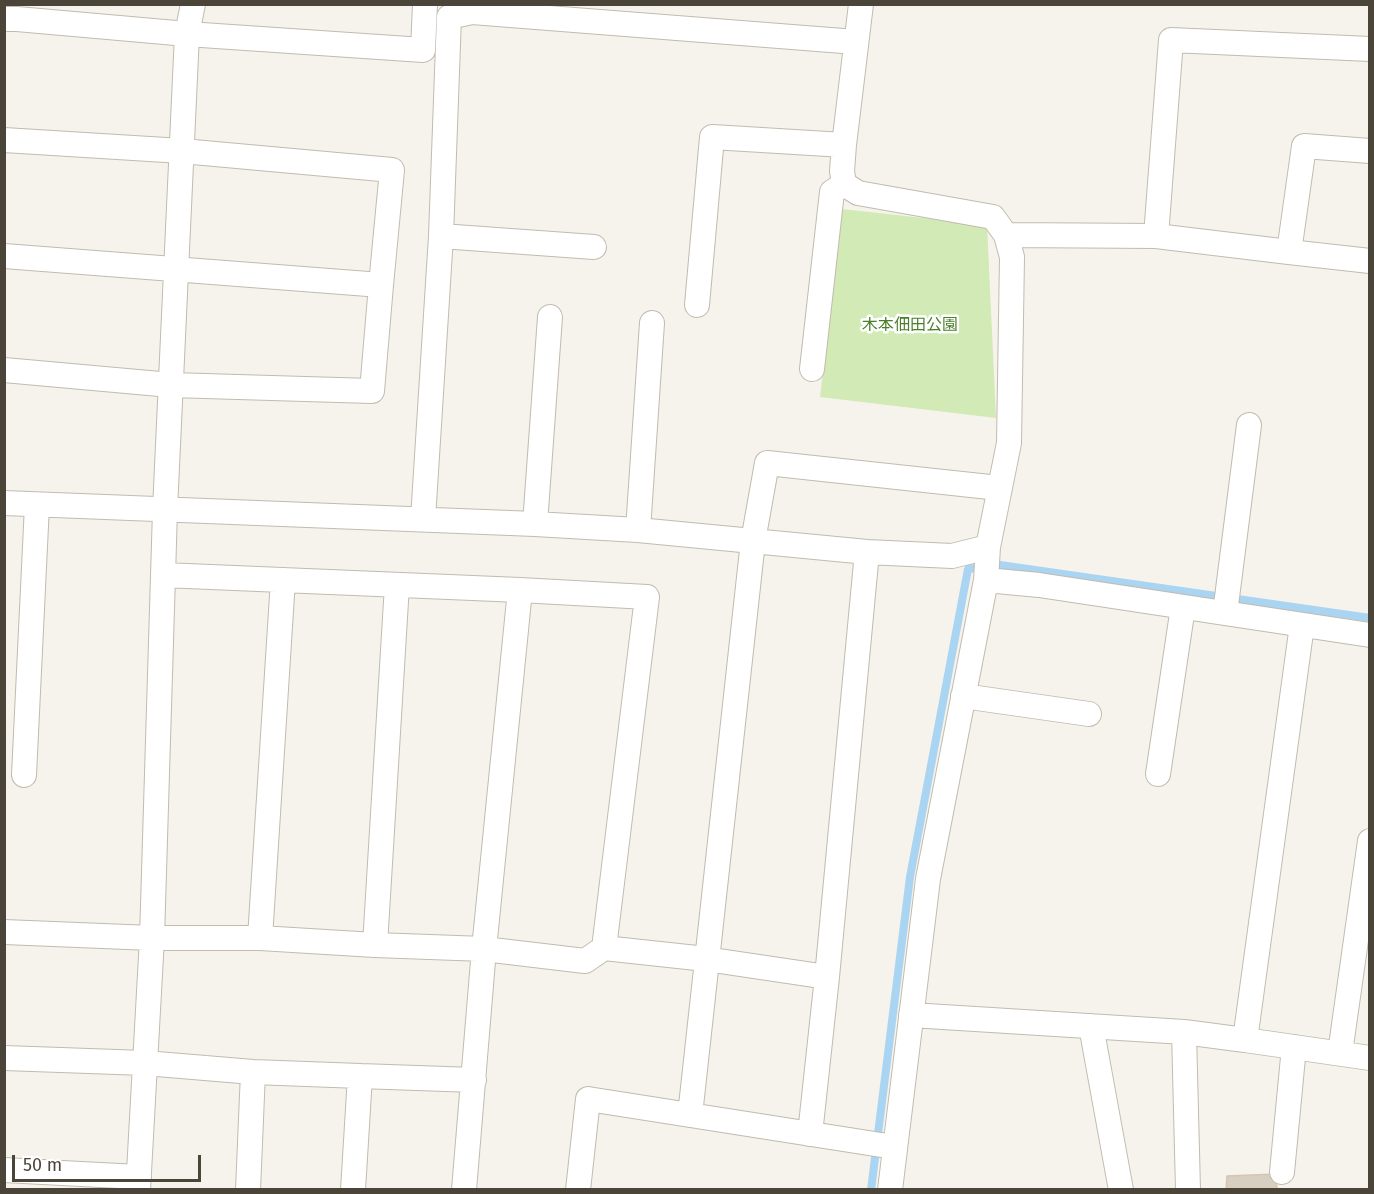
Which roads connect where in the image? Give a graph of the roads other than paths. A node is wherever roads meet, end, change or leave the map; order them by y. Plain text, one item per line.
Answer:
1 (193, 4) edge
2 (425, 4) edge
3 (861, 4) edge
4 (4, 19) edge
5 (187, 34) junction
6 (856, 42) junction
7 (1370, 49) edge
8 (4, 140) edge
9 (844, 145) junction
10 (1370, 151) edge
11 (182, 152) junction
12 (844, 184) junction
13 (1006, 234) junction
14 (441, 236) junction
15 (1155, 236) junction
16 (594, 247) dead end
17 (1289, 252) junction
18 (4, 256) edge
19 (1370, 261) edge
20 (176, 268) junction
21 (381, 285) junction
22 (697, 305) dead end
23 (550, 317) dead end
24 (652, 323) dead end
25 (812, 369) dead end
26 (4, 370) edge
27 (171, 385) junction
28 (1249, 424) dead end
29 (999, 488) junction
30 (4, 503) edge
31 (37, 505) junction
32 (165, 510) junction
33 (423, 519) junction
34 (535, 524) junction
35 (638, 530) junction
36 (753, 541) junction
37 (867, 552) junction
38 (987, 564) junction
39 (163, 575) junction
40 (283, 580) junction
41 (397, 585) junction
42 (520, 590) junction
43 (1227, 598) junction
44 (1183, 607) junction
45 (1302, 625) junction
46 (1370, 635) edge
47 (963, 696) junction
48 (1089, 714) dead end
49 (1158, 774) dead end
50 (24, 776) dead end
51 (1370, 841) edge
52 (4, 932) edge
53 (152, 938) junction
54 (260, 938) junction
55 (375, 945) junction
56 (604, 948) junction
57 (484, 949) junction
58 (706, 959) junction
59 (827, 977) junction
60 (911, 1015) junction
61 (1091, 1026) junction
62 (1184, 1032) junction
63 (1245, 1040) junction
64 (1294, 1047) junction
65 (1340, 1053) junction
66 (4, 1058) edge
67 (1370, 1058) edge
68 (145, 1063) junction
69 (253, 1072) junction
70 (360, 1076) junction
71 (474, 1080) junction
72 (690, 1115) junction
73 (810, 1134) junction
74 (890, 1147) junction
75 (4, 1170) edge
76 (1282, 1172) dead end
77 (138, 1183) edge
78 (248, 1190) edge
79 (353, 1190) edge
80 (464, 1190) edge
81 (578, 1190) edge
82 (890, 1190) edge
83 (1120, 1190) edge
84 (1188, 1190) edge

1 - 5 street
2 - 5 street
3 - 6 street
4 - 5 street
5 - 11 street
6 - 9 street
6 - 14 street
7 - 15 street
8 - 11 street
9 - 12 street
9 - 22 street
10 - 17 street
11 - 20 street
11 - 21 street
12 - 13 street
12 - 25 street
13 - 15 street
13 - 29 street
14 - 16 street
14 - 33 street
15 - 17 street
17 - 19 street
18 - 20 street
20 - 21 street
20 - 27 street
21 - 27 street
23 - 34 street
24 - 35 street
26 - 27 street
27 - 32 street
28 - 43 street
29 - 36 street
29 - 38 street
30 - 31 street
31 - 32 street
31 - 50 street
32 - 33 street
32 - 39 street
33 - 34 street
34 - 35 street
35 - 36 street
36 - 37 street
36 - 58 street
37 - 38 street
37 - 59 street
38 - 44 street
38 - 47 street
39 - 40 street
39 - 53 street
40 - 41 street
40 - 54 street
41 - 42 street
41 - 55 street
42 - 56 street
42 - 57 street
43 - 44 street
43 - 45 street
44 - 49 street
45 - 46 street
45 - 63 street
47 - 48 street
47 - 60 street
51 - 65 street
52 - 53 street
53 - 54 street
53 - 68 street
54 - 55 street
55 - 57 street
56 - 57 street
56 - 58 street
57 - 71 street
58 - 59 street
58 - 72 street
59 - 73 street
60 - 61 street
60 - 74 street
61 - 62 street
61 - 83 street
62 - 63 street
62 - 84 street
63 - 64 street
64 - 65 street
64 - 76 street
65 - 67 street
66 - 68 street
68 - 69 street
68 - 77 street
69 - 70 street
69 - 78 street
70 - 71 street
70 - 79 street
71 - 80 street
72 - 73 street
72 - 81 street
73 - 74 street
74 - 82 street
75 - 77 street

